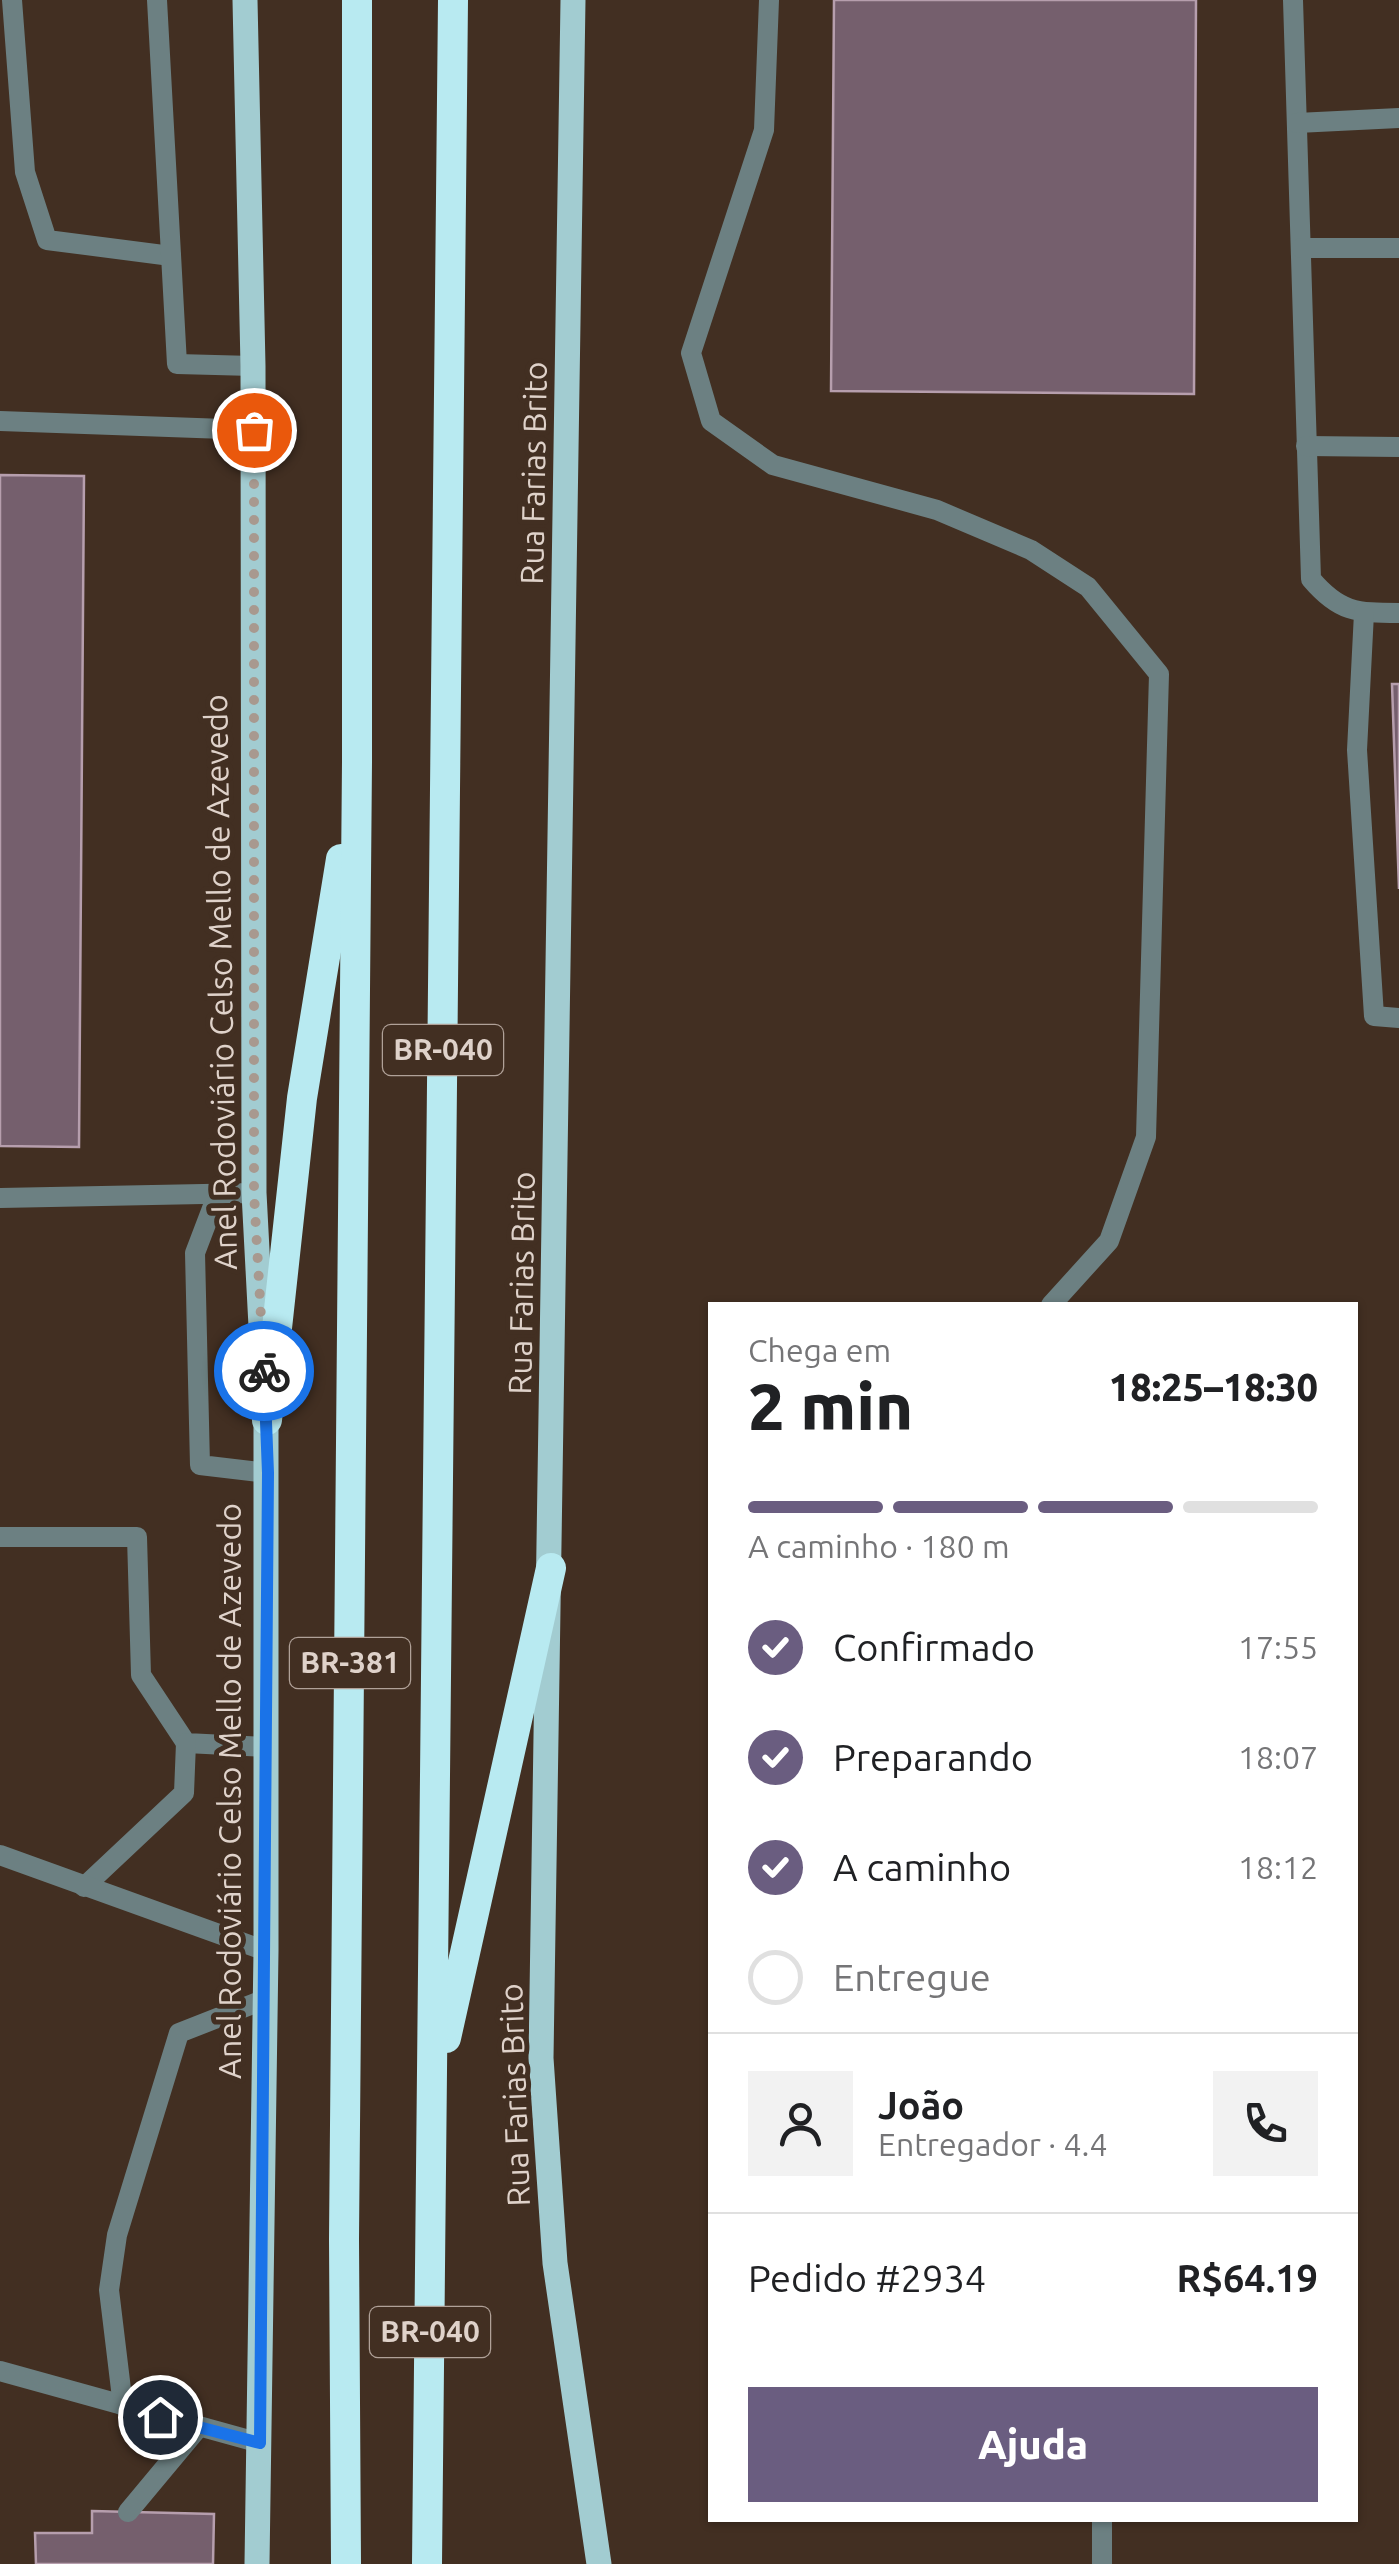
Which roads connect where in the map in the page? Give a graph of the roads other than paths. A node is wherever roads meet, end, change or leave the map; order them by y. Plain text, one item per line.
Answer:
1 (12, 0) edge
2 (157, 0) edge
3 (245, 0) edge
4 (357, 0) edge
5 (453, 0) edge
6 (573, 0) edge
7 (770, 0) edge
8 (1294, 0) edge
9 (1399, 118) edge
10 (1297, 123) junction
11 (1301, 248) junction
12 (1399, 248) edge
13 (171, 256) junction
14 (253, 366) junction
15 (0, 421) edge
16 (254, 430) junction
17 (1306, 446) junction
18 (1399, 447) edge
19 (1399, 612) edge
20 (1364, 613) junction
21 (357, 762) junction
22 (1399, 1018) edge
23 (219, 1190) junction
24 (254, 1193) junction
25 (0, 1198) edge
26 (1053, 1302) edge
27 (266, 1420) junction
28 (268, 1473) junction
29 (0, 1537) edge
30 (551, 1568) junction
31 (186, 1742) junction
32 (266, 1747) junction
33 (0, 1856) edge
34 (84, 1887) junction
35 (266, 1951) junction
36 (263, 2000) junction
37 (432, 2100) junction
38 (0, 2370) edge
39 (122, 2406) junction
40 (198, 2428) junction
41 (260, 2443) junction
42 (128, 2512) dead end
43 (1102, 2522) edge
44 (257, 2564) edge
45 (346, 2564) edge
46 (427, 2564) edge
47 (599, 2564) edge
48 (1102, 2564) edge

1 - 13 street
2 - 13 street
3 - 14 main road, Anel Rodoviário Celso Mello de Azevedo
4 - 21 highway
5 - 37 highway, BR-040
6 - 30 main road, Rua Farias Brito
7 - 26 street
8 - 10 street
9 - 10 street
10 - 11 street
11 - 12 street
11 - 17 street
13 - 14 street
14 - 16 main road, Anel Rodoviário Celso Mello de Azevedo
15 - 16 street
16 - 24 main road, Anel Rodoviário Celso Mello de Azevedo
17 - 18 street
17 - 20 street
19 - 20 street
20 - 22 street
21 - 27 highway
21 - 45 highway, BR-381
23 - 24 street
23 - 25 street
23 - 28 street
24 - 27 main road, Anel Rodoviário Celso Mello de Azevedo
27 - 28 main road, Anel Rodoviário Celso Mello de Azevedo
28 - 32 main road, Anel Rodoviário Celso Mello de Azevedo
29 - 31 street
30 - 37 highway
30 - 47 main road, Rua Farias Brito
31 - 32 street
31 - 34 street
32 - 35 main road, Anel Rodoviário Celso Mello de Azevedo
33 - 34 street
34 - 35 street
35 - 36 main road, Anel Rodoviário Celso Mello de Azevedo
36 - 39 street
36 - 41 main road, Anel Rodoviário Celso Mello de Azevedo
37 - 46 highway, BR-040
38 - 39 street
39 - 40 street
40 - 41 street
40 - 42 street
41 - 44 main road, Anel Rodoviário Celso Mello de Azevedo
43 - 48 street

